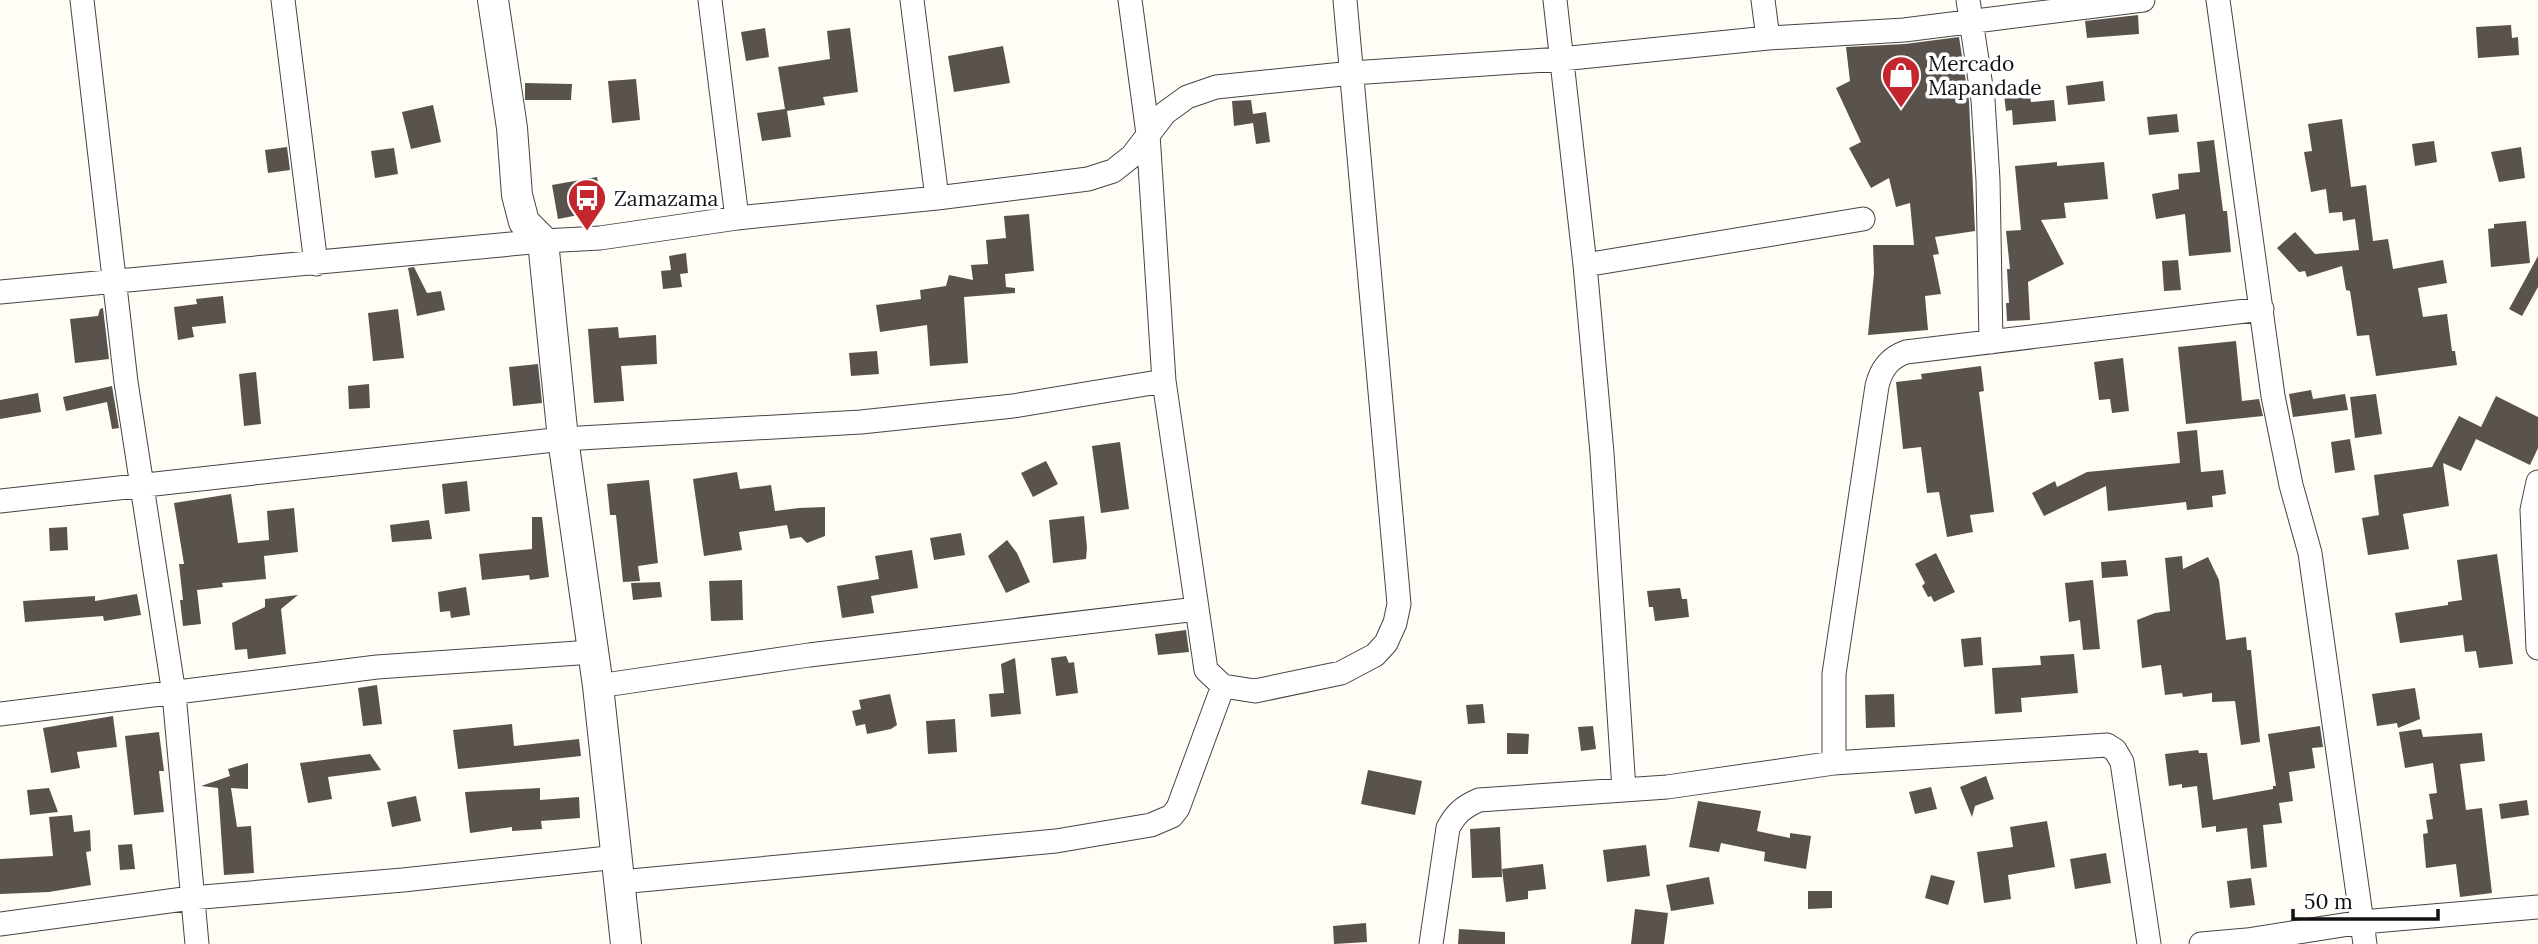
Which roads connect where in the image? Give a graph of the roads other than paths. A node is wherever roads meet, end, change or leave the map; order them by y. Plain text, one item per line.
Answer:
1 (82, 0) edge
2 (283, 0) edge
3 (493, 0) edge
4 (710, 0) edge
5 (912, 0) edge
6 (1130, 0) edge
7 (1345, 0) edge
8 (1555, 0) edge
9 (1763, 0) edge
10 (1968, 0) edge
11 (2143, 0) edge
12 (2218, 0) edge
13 (1970, 23) junction
14 (1768, 38) junction
15 (1562, 59) junction
16 (1352, 73) junction
17 (1148, 134) junction
18 (937, 198) junction
19 (737, 218) junction
20 (1863, 219) dead end
21 (542, 241) junction
22 (316, 264) junction
23 (1584, 265) junction
24 (115, 283) junction
25 (0, 292) edge
26 (2262, 309) junction
27 (1991, 342) junction
28 (1164, 381) junction
29 (563, 439) junction
30 (2538, 482) edge
31 (143, 485) junction
32 (0, 501) edge
33 (1197, 609) junction
34 (2538, 648) edge
35 (592, 652) junction
36 (598, 686) junction
37 (1223, 686) junction
38 (174, 694) junction
39 (0, 714) edge
40 (1834, 762) junction
41 (1624, 790) junction
42 (619, 870) junction
43 (191, 898) junction
44 (2538, 907) edge
45 (0, 924) edge
46 (2363, 933) edge
47 (197, 944) edge
48 (626, 944) edge
49 (1431, 944) edge
50 (2149, 944) edge
51 (2201, 944) edge

1 - 24 street
2 - 22 street
3 - 21 street
4 - 19 street
5 - 18 street
6 - 17 street
7 - 16 street
8 - 15 street
9 - 14 street
10 - 13 street
11 - 13 street
12 - 26 street
13 - 14 street
13 - 27 street
14 - 15 street
15 - 16 street
15 - 23 street
16 - 17 street
16 - 37 street
17 - 18 street
17 - 28 street
18 - 19 street
19 - 21 street
20 - 23 street
21 - 22 street
21 - 29 street
22 - 24 street
23 - 41 street
24 - 25 street
24 - 31 street
26 - 27 street
26 - 46 street
27 - 40 street
28 - 29 street
28 - 33 street
29 - 31 street
29 - 35 street
30 - 34 street
31 - 32 street
31 - 38 street
33 - 36 street
33 - 37 street
35 - 36 street
35 - 38 street
36 - 42 street
37 - 42 street
38 - 39 street
38 - 43 street
40 - 41 street
40 - 50 street
41 - 49 street
42 - 43 street
42 - 48 street
43 - 45 street
43 - 47 street
44 - 46 street
46 - 51 street

